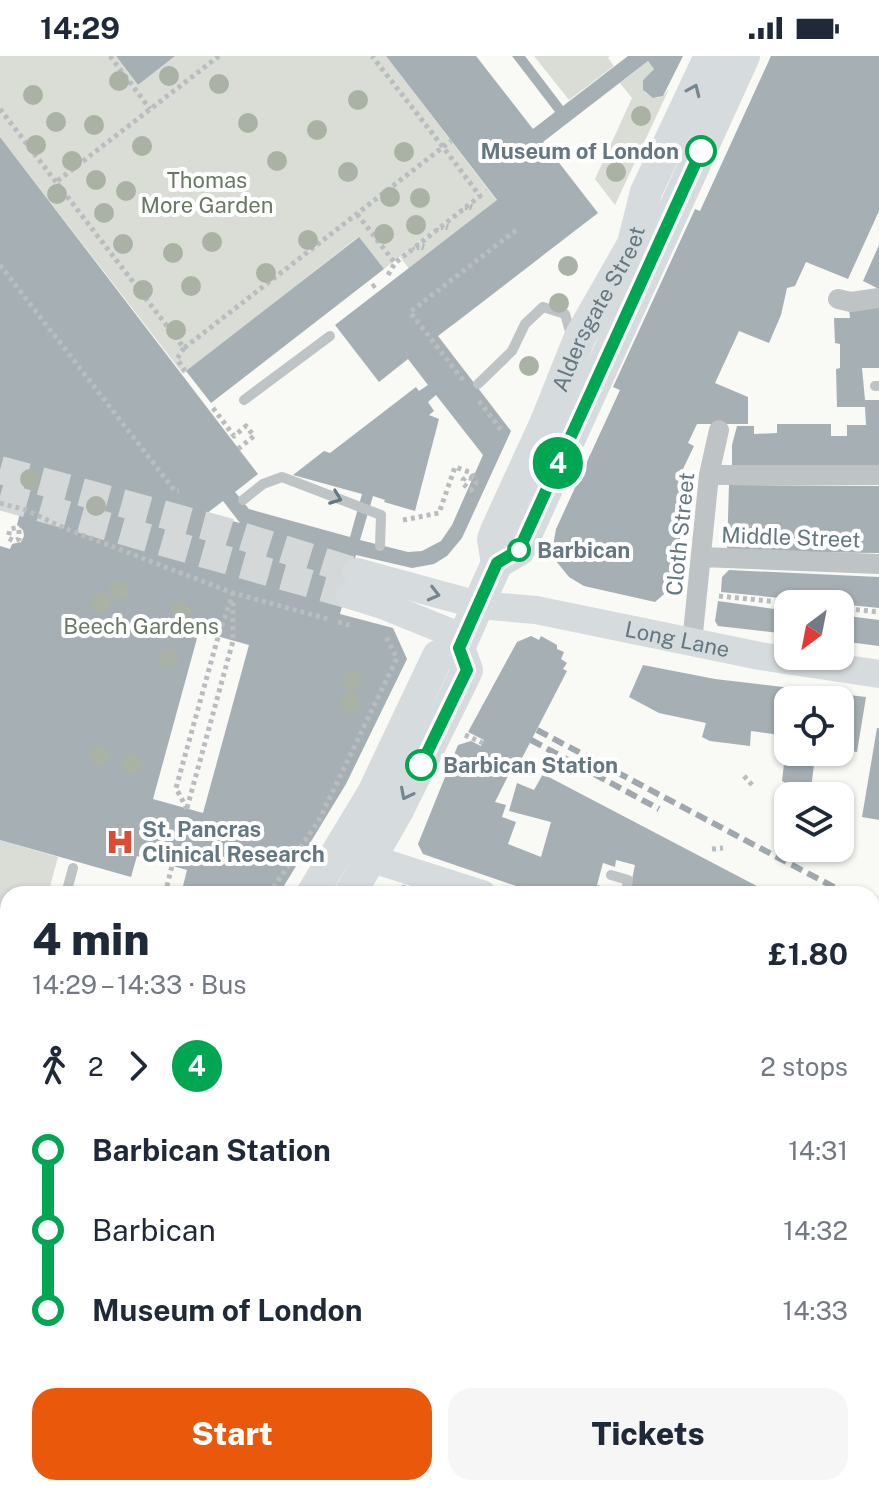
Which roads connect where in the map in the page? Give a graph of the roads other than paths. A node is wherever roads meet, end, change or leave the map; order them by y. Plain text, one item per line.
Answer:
1 (710, 56) edge
2 (744, 56) edge
3 (879, 298) edge
4 (838, 299) dead end
5 (330, 336) dead end
6 (575, 348) junction
7 (476, 390) road end
8 (244, 400) dead end
9 (719, 430) dead end
10 (709, 475) junction
11 (879, 475) edge
12 (243, 500) dead end
13 (380, 546) dead end
14 (702, 557) junction
15 (497, 563) junction
16 (879, 564) edge
17 (478, 605) junction
18 (461, 643) junction
19 (692, 643) junction
20 (879, 674) edge
21 (373, 857) junction
22 (73, 868) dead end
23 (611, 875) dead end
24 (68, 886) edge
25 (317, 886) edge
26 (355, 886) edge
27 (457, 886) edge
28 (627, 886) edge

6 -> 1 main road, Aldersgate Street
2 - 15 main road, Aldersgate Street
3 - 4 street
5 - 8 lane
6 - 7 lane
6 - 15 main road, Aldersgate Street
9 - 10 street, Cloth Street
10 - 11 street
10 - 14 street, Cloth Street
12 -> 13 lane
14 - 16 street, Middle Street
14 - 19 street, Cloth Street
15 - 17 main road, Aldersgate Street
17 - 18 main road, Aldersgate Street
18 -> 17 street, Long Lane
17 - 19 street, Long Lane
18 -> 21 main road, Aldersgate Street
18 - 25 main road, Aldersgate Street
19 - 20 street, Long Lane
21 - 26 main road, Aldersgate Street
21 - 27 street
22 - 24 lane
23 - 28 lane

